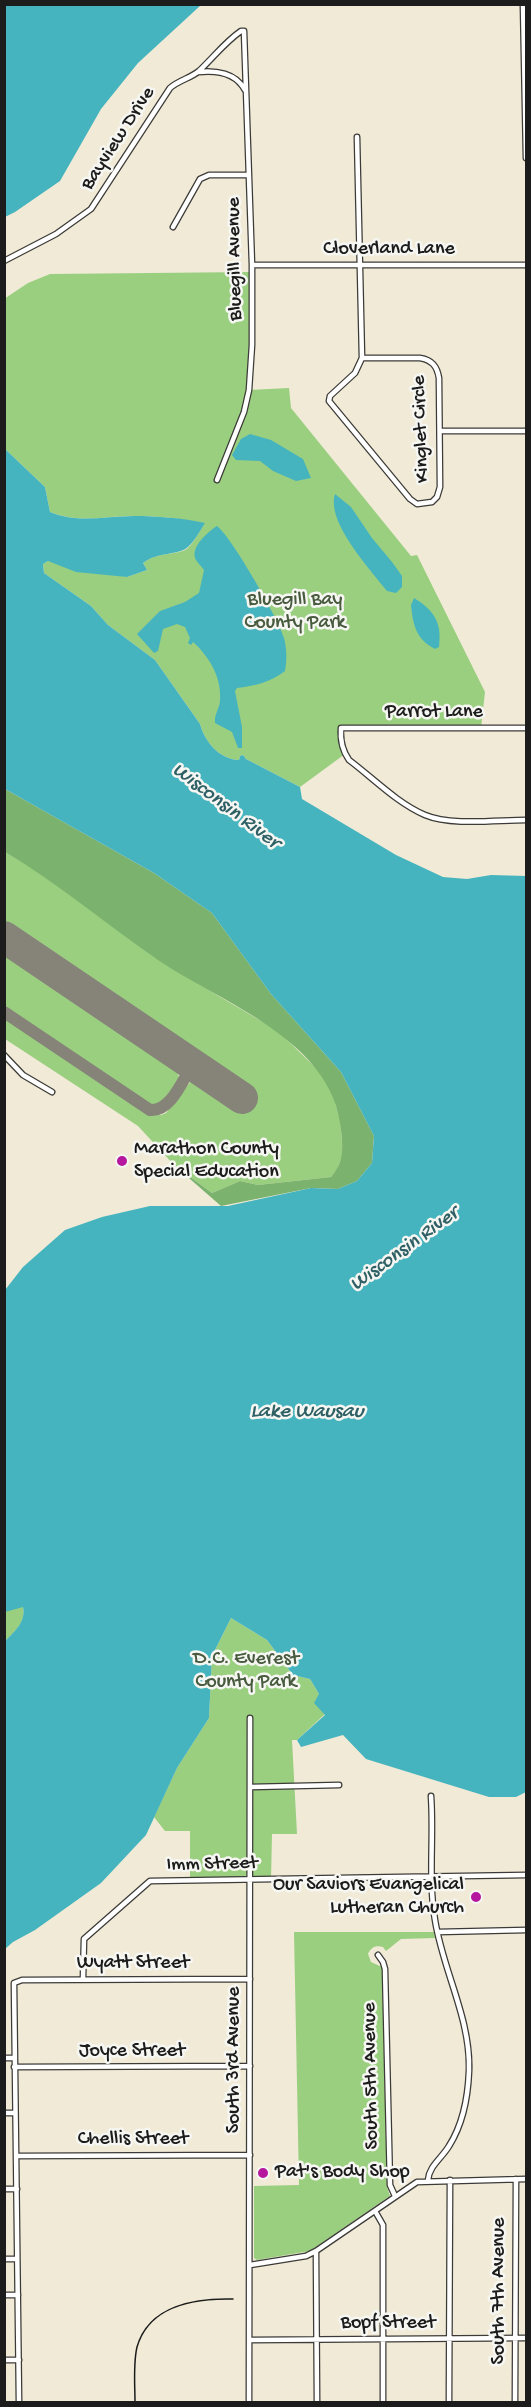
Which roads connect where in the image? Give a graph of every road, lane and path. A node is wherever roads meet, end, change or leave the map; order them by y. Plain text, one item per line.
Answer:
1 (523, 4) edge
2 (244, 31) joint
3 (198, 72) junction
4 (247, 93) junction
5 (357, 137) dead end
6 (526, 158) edge
7 (249, 175) junction
8 (173, 227) dead end
9 (4, 261) edge
10 (252, 265) junction
11 (360, 265) junction
12 (526, 265) edge
13 (362, 358) junction
14 (440, 431) junction
15 (526, 431) edge
16 (217, 480) dead end
17 (526, 728) edge
18 (526, 820) edge
19 (4, 1055) edge
20 (52, 1092) dead end
21 (250, 1718) dead end
22 (339, 1785) dead end
23 (251, 1787) junction
24 (431, 1796) dead end
25 (526, 1875) edge
26 (432, 1877) junction
27 (250, 1879) junction
28 (526, 1930) edge
29 (438, 1932) junction
30 (378, 1955) dead end
31 (83, 1979) junction
32 (250, 1979) junction
33 (4, 2058) edge
34 (14, 2058) junction
35 (14, 2067) junction
36 (250, 2067) junction
37 (4, 2113) edge
38 (15, 2113) junction
39 (250, 2155) junction
40 (16, 2156) junction
41 (516, 2179) junction
42 (526, 2179) edge
43 (450, 2180) junction
44 (428, 2181) junction
45 (4, 2189) edge
46 (16, 2189) junction
47 (395, 2196) junction
48 (375, 2211) junction
49 (316, 2252) junction
50 (4, 2259) edge
51 (17, 2259) junction
52 (250, 2265) junction
53 (4, 2295) edge
54 (18, 2295) junction
55 (526, 2337) edge
56 (383, 2338) junction
57 (450, 2338) junction
58 (515, 2338) junction
59 (316, 2339) junction
60 (250, 2340) junction
61 (4, 2360) edge
62 (19, 2360) junction
63 (19, 2403) edge
64 (249, 2403) edge
65 (317, 2403) edge
66 (383, 2403) edge
67 (449, 2403) edge
68 (515, 2403) edge

1 - 6 street
2 - 3 street, Bayview Drive
2 - 4 street, Bluegill Avenue
3 - 4 street
3 - 9 street, Bayview Drive
4 - 7 street, Bluegill Avenue
5 - 11 street
7 - 8 street
7 - 10 street, Bluegill Avenue
10 - 11 street, Cloverland Lane
10 - 16 street, Bluegill Avenue
11 - 12 street, Cloverland Lane
11 - 13 street
13 - 14 street, Kinglet Circle
13 - 14 street, Kinglet Circle
14 - 15 street
17 - 18 street, Parrot Lane
19 - 20 street
21 - 23 street, South 3rd Avenue
22 - 23 street
23 - 27 street, South 3rd Avenue
24 - 26 street
25 - 26 street, Imm Street
26 - 27 street, Imm Street
26 - 29 street
27 - 31 street, Imm Street
27 - 32 street, South 3rd Avenue
28 - 29 street
29 - 44 street
30 - 47 street, South 5th Avenue
31 - 32 street, Wyatt Street
31 - 34 street, Wyatt Street
32 - 36 street, South 3rd Avenue
33 - 34 street
34 - 35 street
35 - 36 street, Joyce Street
35 - 38 street
36 - 39 street, South 3rd Avenue
37 - 38 street
38 - 40 street
39 - 40 street, Chellis Street
39 - 52 street, South 3rd Avenue
40 - 46 street
41 - 42 street
41 - 43 street
41 - 58 street, South 7th Avenue
43 - 44 street
43 - 57 street
44 - 47 street
45 - 46 street
46 - 51 street
47 - 48 street
48 - 49 street
48 - 56 street
49 - 52 street
49 - 59 street
50 - 51 street
51 - 54 street
52 - 60 street, South 3rd Avenue
53 - 54 street
54 - 62 street
55 - 58 street, Bopf Street
56 - 57 street, Bopf Street
56 - 59 street, Bopf Street
56 - 66 street
57 - 58 street, Bopf Street
57 - 67 street
58 - 68 street, South 7th Avenue
59 - 60 street, Bopf Street
59 - 65 street
60 - 64 street, South 3rd Avenue
61 - 62 street
62 - 63 street

